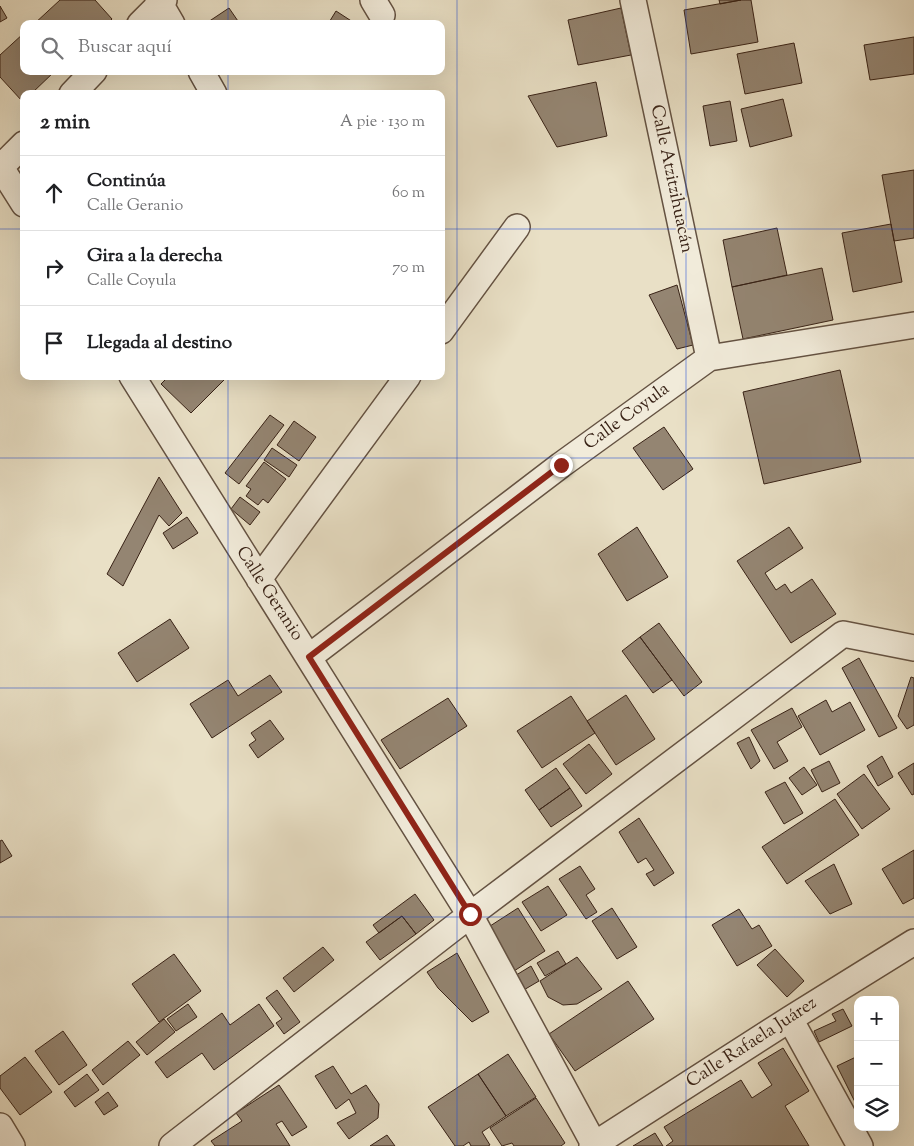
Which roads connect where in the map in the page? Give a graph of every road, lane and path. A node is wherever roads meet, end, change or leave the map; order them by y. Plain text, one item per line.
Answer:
1 (633, 0) edge
2 (164, 7) edge
3 (146, 20) edge
4 (90, 75) edge
5 (203, 75) edge
6 (76, 90) edge
7 (212, 90) edge
8 (20, 148) edge
9 (0, 167) edge
10 (20, 198) edge
11 (517, 227) dead end
12 (914, 325) edge
13 (445, 326) edge
14 (709, 358) junction
15 (135, 380) edge
16 (405, 380) edge
17 (259, 579) junction
18 (914, 648) edge
19 (309, 657) junction
20 (470, 914) junction
21 (914, 942) edge
22 (790, 1019) junction
23 (0, 1126) edge
24 (12, 1146) edge
25 (172, 1146) edge
26 (594, 1146) edge
27 (860, 1146) edge

1 - 14 street, Calle Atzitzihuacán
2 - 3 street
4 - 6 street
5 - 7 street
8 - 9 street
9 - 10 street
11 - 13 street
12 - 14 street, Calle Coyula
14 - 19 street, Calle Coyula
15 - 17 street, Calle Geranio
16 - 17 street
17 - 19 street, Calle Geranio
18 - 20 street
19 - 20 street, Calle Geranio
20 - 25 street
20 - 26 street, Calle Geranio
21 - 22 street, Calle Rafaela Juárez
22 - 26 street, Calle Rafaela Juárez
22 - 27 street
23 - 24 street

